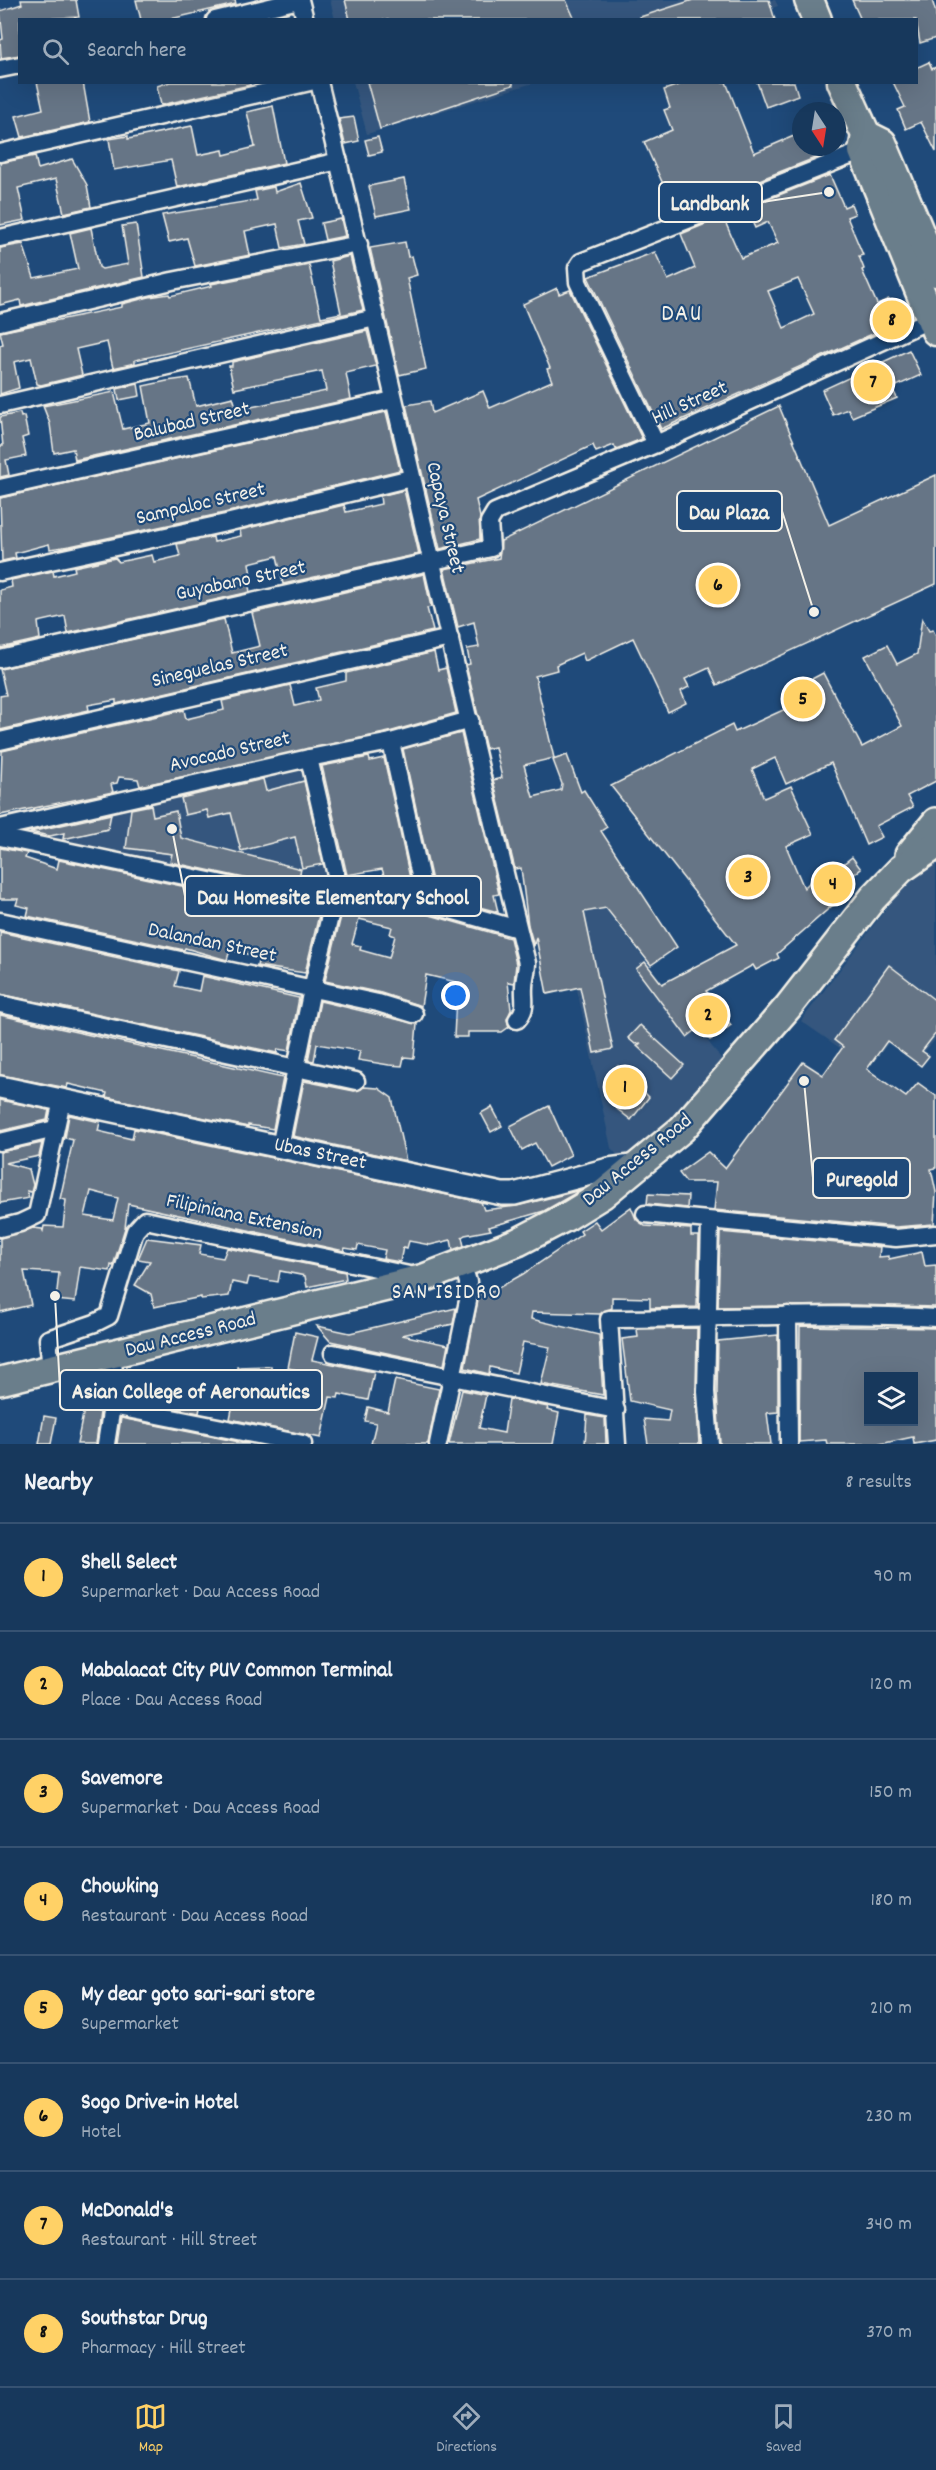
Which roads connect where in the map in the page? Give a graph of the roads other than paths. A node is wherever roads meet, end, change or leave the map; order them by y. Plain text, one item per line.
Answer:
1 (300, 0) edge
2 (809, 0) edge
3 (224, 18) edge
4 (304, 18) edge
5 (816, 18) edge
6 (18, 65) edge
7 (0, 69) edge
8 (301, 84) edge
9 (320, 84) edge
10 (843, 84) edge
11 (870, 143) junction
12 (0, 153) edge
13 (339, 161) junction
14 (0, 238) edge
15 (359, 244) junction
16 (936, 272) edge
17 (375, 318) junction
18 (0, 322) edge
19 (934, 322) edge
20 (393, 400) junction
21 (0, 405) edge
22 (656, 444) junction
23 (411, 478) junction
24 (0, 489) edge
25 (491, 548) joint
26 (430, 564) junction
27 (0, 572) edge
28 (450, 638) junction
29 (0, 659) edge
30 (470, 720) junction
31 (0, 741) edge
32 (391, 742) junction
33 (309, 758) junction
34 (936, 822) edge
35 (0, 828) edge
36 (0, 837) edge
37 (936, 845) edge
38 (901, 869) junction
39 (338, 884) junction
40 (426, 903) junction
41 (332, 907) junction
42 (0, 921) edge
43 (518, 929) junction
44 (312, 989) junction
45 (0, 1004) edge
46 (414, 1014) dead end
47 (517, 1020) dead end
48 (296, 1067) junction
49 (356, 1081) dead end
50 (0, 1087) edge
51 (62, 1100) junction
52 (55, 1130) junction
53 (0, 1142) edge
54 (280, 1147) junction
55 (639, 1165) junction
56 (645, 1214) dead end
57 (710, 1221) junction
58 (0, 1228) edge
59 (936, 1234) edge
60 (463, 1265) junction
61 (424, 1278) junction
62 (788, 1315) junction
63 (936, 1318) edge
64 (708, 1319) junction
65 (333, 1353) dead end
66 (114, 1355) junction
67 (51, 1369) junction
68 (451, 1376) junction
69 (0, 1381) edge
70 (112, 1406) junction
71 (616, 1410) junction
72 (106, 1444) edge
73 (303, 1444) edge
74 (438, 1444) edge
75 (617, 1444) edge
76 (710, 1444) edge
77 (789, 1444) edge

1 - 3 street
1 - 4 street
2 - 5 highway
6 - 7 street
8 - 12 street
9 - 13 street, Capaya Street
10 - 11 highway
11 - 16 highway
11 - 19 highway
11 - 22 street
13 - 14 street
13 - 15 street, Capaya Street
15 - 17 street, Capaya Street
15 - 18 street
17 - 20 street, Capaya Street
17 - 21 street
19 - 22 street, Hill Street
20 - 23 street, Capaya Street
20 - 24 street, Balubad Street
22 - 25 street, Hill Street
23 - 26 street, Capaya Street
23 - 27 street, Sampaloc Street
25 - 26 street, Guyabano Street
26 - 28 street, Capaya Street
26 - 29 street, Guyabano Street
28 - 30 street, Capaya Street
28 - 31 street, Sineguelas Street
30 - 32 street, Avocado Street
30 - 43 street, Capaya Street
32 - 33 street, Avocado Street
32 - 40 street
33 - 35 street, Avocado Street
33 - 39 street
34 - 38 main road, Dau Access Road
36 - 41 street
37 - 38 main road, Dau Access Road
38 - 55 main road, Dau Access Road
39 - 40 street
39 - 41 street
40 - 43 street
41 - 44 street
42 - 44 street, Dalandan Street
43 - 47 street, Capaya Street
44 - 46 street, Dalandan Street
44 - 48 street
45 - 48 street
48 - 49 street
48 - 54 street
50 - 51 street, Ubas Street
51 - 52 street
51 - 54 street, Ubas Street
52 - 53 street
52 - 58 street
54 - 55 street, Ubas Street
55 - 60 main road, Dau Access Road
56 - 57 street
57 - 59 street
57 - 64 street
60 - 61 main road, Dau Access Road
60 - 68 street
61 - 66 main road, Dau Access Road
61 - 67 street, Filipiniana Extension
62 - 63 street
62 - 64 street
62 - 77 street
64 - 71 street
64 - 76 street
65 - 68 street
66 - 67 main road, Dau Access Road
66 - 70 street
67 - 69 main road, Dau Access Road
68 - 71 street
68 - 74 street
70 - 72 street
70 - 73 street
71 - 75 street

